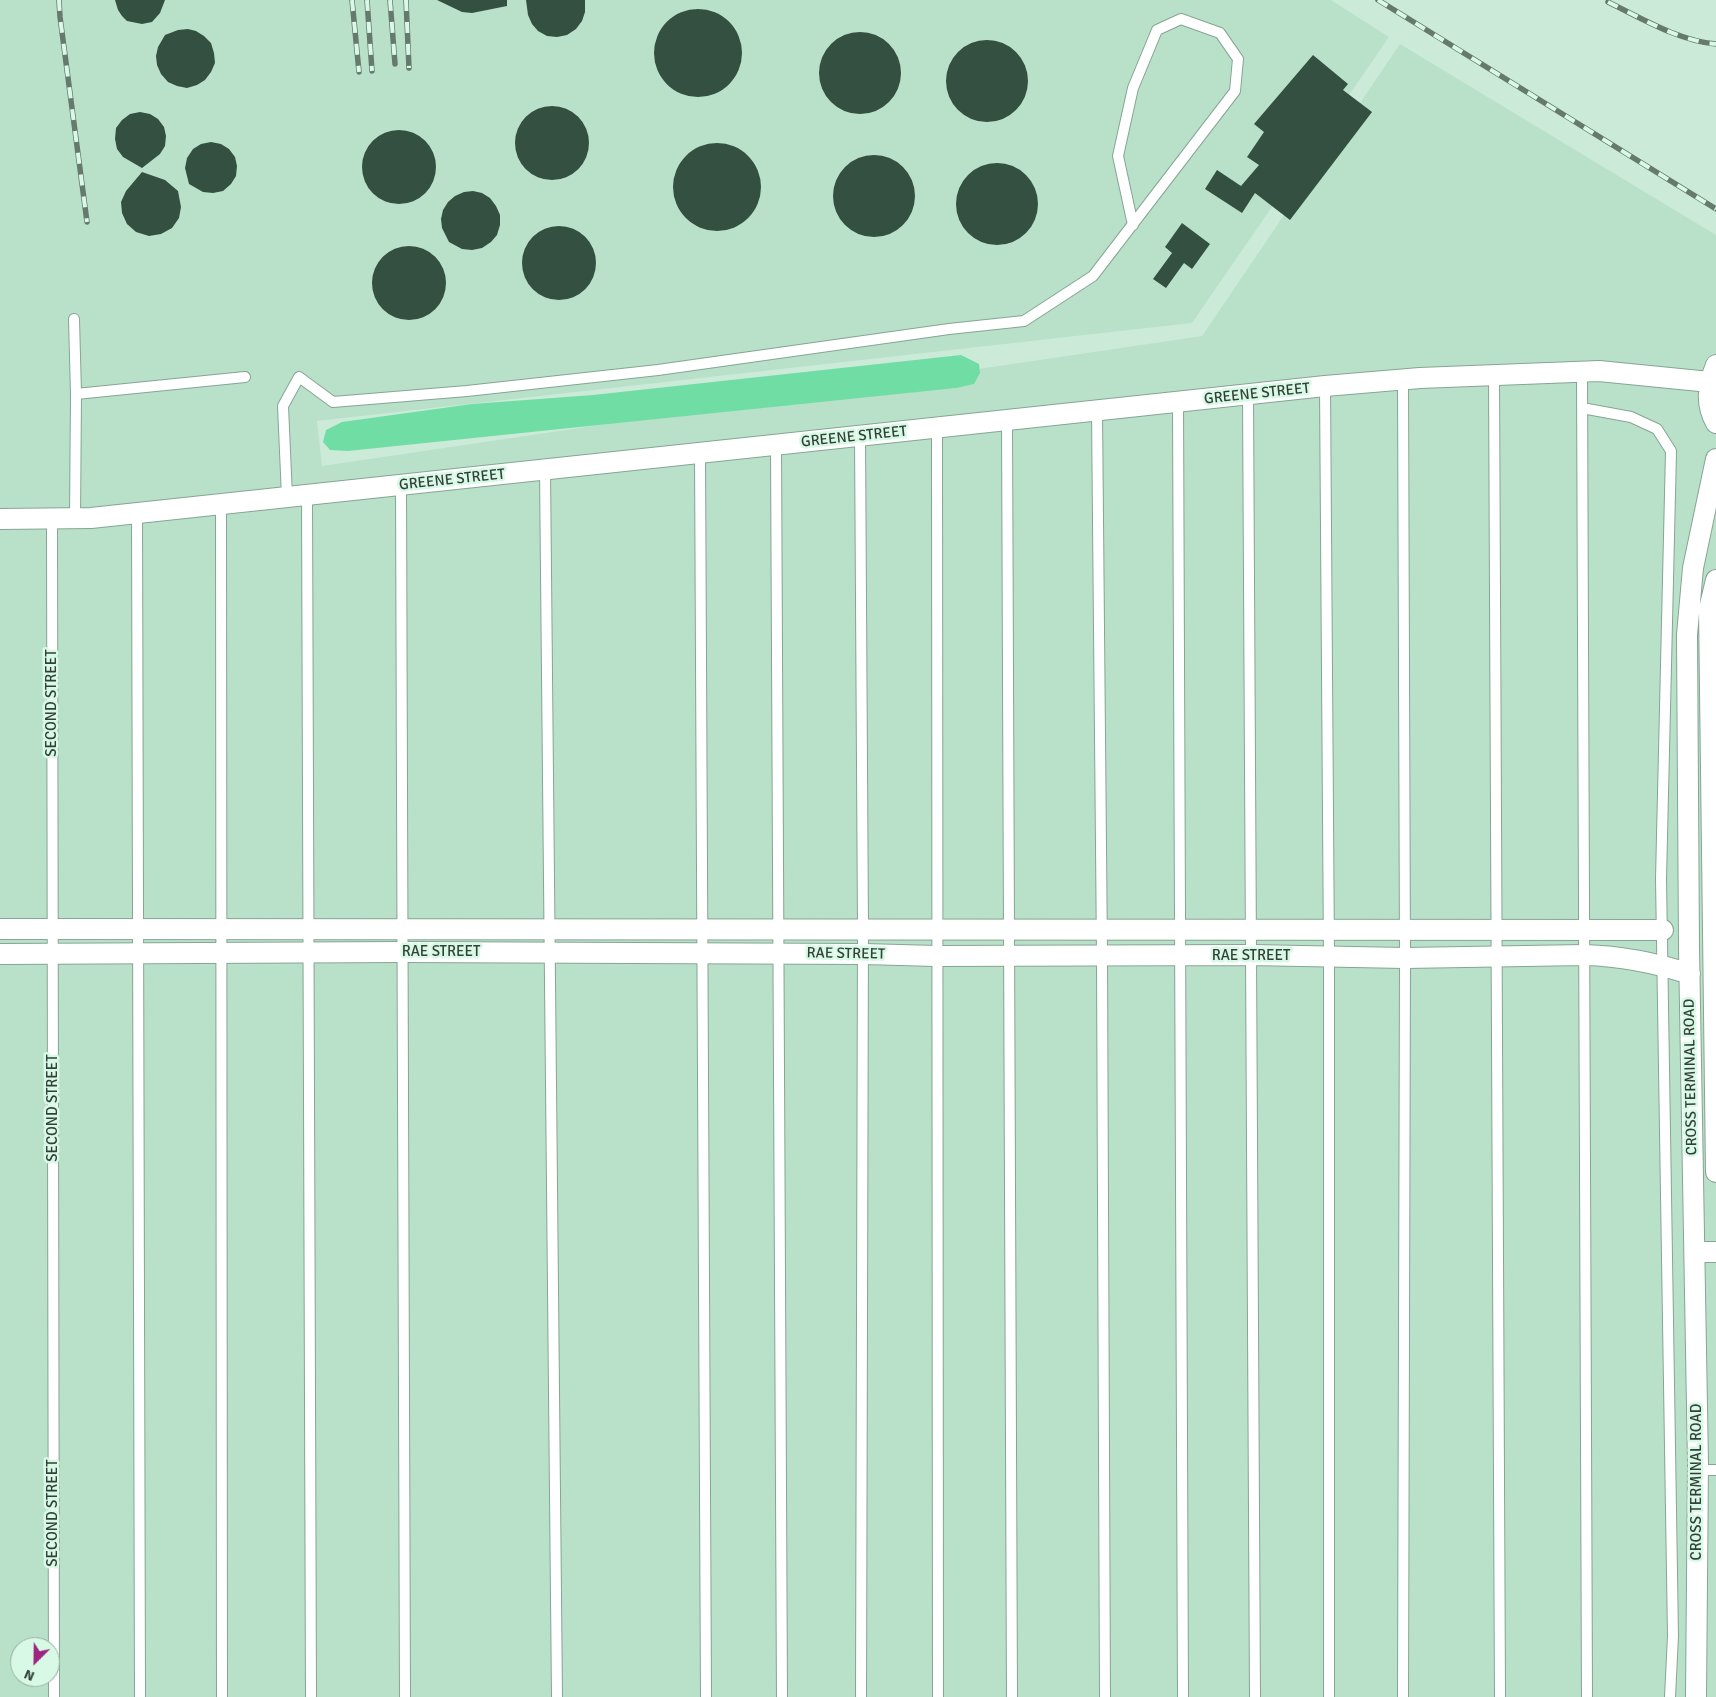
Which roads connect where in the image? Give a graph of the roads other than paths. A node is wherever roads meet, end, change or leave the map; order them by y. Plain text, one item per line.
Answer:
1 (1133, 225) junction
2 (74, 319) dead end
3 (1582, 372) junction
4 (1713, 373) edge
5 (1494, 375) junction
6 (245, 377) dead end
7 (1403, 380) junction
8 (1325, 386) junction
9 (76, 394) junction
10 (1248, 395) junction
11 (1178, 402) junction
12 (1582, 408) junction
13 (1097, 411) junction
14 (1007, 420) junction
15 (1716, 423) edge
16 (937, 428) junction
17 (860, 436) junction
18 (776, 445) junction
19 (700, 453) junction
20 (1716, 459) edge
21 (545, 470) junction
22 (401, 485) junction
23 (297, 496) junction
24 (221, 504) junction
25 (137, 513) junction
26 (52, 518) junction
27 (75, 518) junction
28 (0, 519) edge
29 (1716, 580) edge
30 (1714, 861) edge
31 (0, 929) edge
32 (52, 929) junction
33 (138, 929) junction
34 (221, 929) junction
35 (308, 929) junction
36 (402, 929) junction
37 (549, 929) junction
38 (702, 929) junction
39 (779, 929) junction
40 (863, 929) junction
41 (936, 929) junction
42 (1009, 930) junction
43 (1101, 930) junction
44 (1182, 930) junction
45 (1250, 930) junction
46 (1329, 930) junction
47 (1405, 930) junction
48 (1497, 930) junction
49 (1585, 930) junction
50 (1663, 930) junction
51 (309, 952) junction
52 (402, 952) junction
53 (550, 952) junction
54 (52, 953) junction
55 (138, 953) junction
56 (221, 953) junction
57 (0, 954) edge
58 (702, 954) junction
59 (779, 954) junction
60 (863, 954) junction
61 (1102, 954) junction
62 (1009, 955) junction
63 (1250, 955) junction
64 (1585, 955) junction
65 (937, 956) junction
66 (1182, 956) junction
67 (1329, 956) junction
68 (1497, 957) junction
69 (1405, 958) junction
70 (1664, 966) junction
71 (1690, 974) junction
72 (1714, 981) junction
73 (1716, 1000) edge
74 (1716, 1172) edge
75 (1695, 1252) junction
76 (1716, 1252) edge
77 (1707, 1470) edge
78 (54, 1697) edge
79 (140, 1697) edge
80 (222, 1697) edge
81 (312, 1697) edge
82 (405, 1697) edge
83 (557, 1697) edge
84 (706, 1697) edge
85 (782, 1697) edge
86 (861, 1697) edge
87 (938, 1697) edge
88 (1012, 1697) edge
89 (1105, 1697) edge
90 (1183, 1697) edge
91 (1255, 1697) edge
92 (1329, 1697) edge
93 (1403, 1697) edge
94 (1500, 1697) edge
95 (1587, 1697) edge
96 (1670, 1697) edge
97 (1696, 1697) edge

1 - 1 lane
1 - 23 lane
2 - 9 lane
3 - 4 street, GREENE STREET
3 - 5 street, GREENE STREET
3 - 12 lane
4 - 15 street
5 - 7 street, GREENE STREET
5 - 48 lane
6 - 9 lane
7 - 8 street, GREENE STREET
7 - 47 lane
8 - 10 street, GREENE STREET
8 - 46 lane
9 - 27 lane
10 - 11 street, GREENE STREET
10 - 45 lane
11 - 13 street, GREENE STREET
11 - 44 lane
12 - 49 lane
12 - 50 lane
13 - 14 street, GREENE STREET
13 - 43 lane
14 - 16 street, GREENE STREET
14 - 42 lane
16 - 17 street, GREENE STREET
16 - 41 lane
17 - 18 street, GREENE STREET
17 - 40 lane
18 - 19 street, GREENE STREET
18 - 39 lane
19 - 21 street, GREENE STREET
19 - 38 lane
20 - 71 street, CROSS TERMINAL ROAD
21 - 22 street, GREENE STREET
21 - 37 lane
22 - 23 street, GREENE STREET
22 - 36 lane
23 - 24 street, GREENE STREET
23 - 35 lane
24 - 25 street, GREENE STREET
24 - 34 lane
25 - 27 street, GREENE STREET
25 - 33 lane
26 - 27 street, GREENE STREET
26 - 28 street, GREENE STREET
26 - 32 lane, SECOND STREET
29 - 30 street, CROSS TERMINAL ROAD
30 - 72 street, CROSS TERMINAL ROAD
31 - 32 street, RAE STREET
32 - 33 street, RAE STREET
32 - 54 lane, SECOND STREET
33 - 34 street, RAE STREET
33 - 55 lane
34 - 35 street, RAE STREET
34 - 56 lane
35 - 36 street, RAE STREET
35 - 51 lane
36 - 37 street, RAE STREET
36 - 52 lane
37 - 38 street, RAE STREET
37 - 53 lane
38 - 39 street, RAE STREET
38 - 58 lane
39 - 40 street, RAE STREET
39 - 59 lane
40 - 41 street, RAE STREET
40 - 60 lane
41 - 42 street, RAE STREET
41 - 65 lane
42 - 43 street, RAE STREET
42 - 62 lane
43 - 44 street, RAE STREET
43 - 61 lane
44 - 45 street, RAE STREET
44 - 66 lane
45 - 46 street, RAE STREET
45 - 63 lane
46 - 47 street, RAE STREET
46 - 67 lane
47 - 48 street, RAE STREET
47 - 69 lane
48 - 49 street, RAE STREET
48 - 68 lane
49 - 50 street, RAE STREET
49 - 64 lane
50 - 70 lane
51 - 52 street, RAE STREET
51 - 56 street, RAE STREET
51 - 81 lane
52 - 53 street, RAE STREET
52 - 82 lane
53 - 58 street, RAE STREET
53 - 83 lane
54 - 55 street, RAE STREET
54 - 57 street, RAE STREET
54 - 78 lane, SECOND STREET
55 - 56 street, RAE STREET
55 - 79 lane
56 - 80 lane
58 - 59 street, RAE STREET
58 - 84 lane
59 - 60 street, RAE STREET
59 - 85 lane
60 - 65 street, RAE STREET
60 - 86 lane
61 - 62 street, RAE STREET
61 - 66 street, RAE STREET
61 - 89 lane
62 - 65 street, RAE STREET
62 - 88 lane
63 - 66 street, RAE STREET
63 - 67 street, RAE STREET
63 - 91 lane
64 - 68 street, RAE STREET
64 - 70 street, RAE STREET
64 - 95 lane
65 - 87 lane
66 - 90 lane
67 - 69 street, RAE STREET
67 - 92 lane
68 - 69 street, RAE STREET
68 - 94 lane
69 - 93 lane
70 - 71 street, RAE STREET
70 - 96 lane
71 - 75 street, CROSS TERMINAL ROAD
72 - 73 street
72 - 74 street, CROSS TERMINAL ROAD
75 - 76 street
75 - 77 street, CROSS TERMINAL ROAD
77 - 97 street, CROSS TERMINAL ROAD

